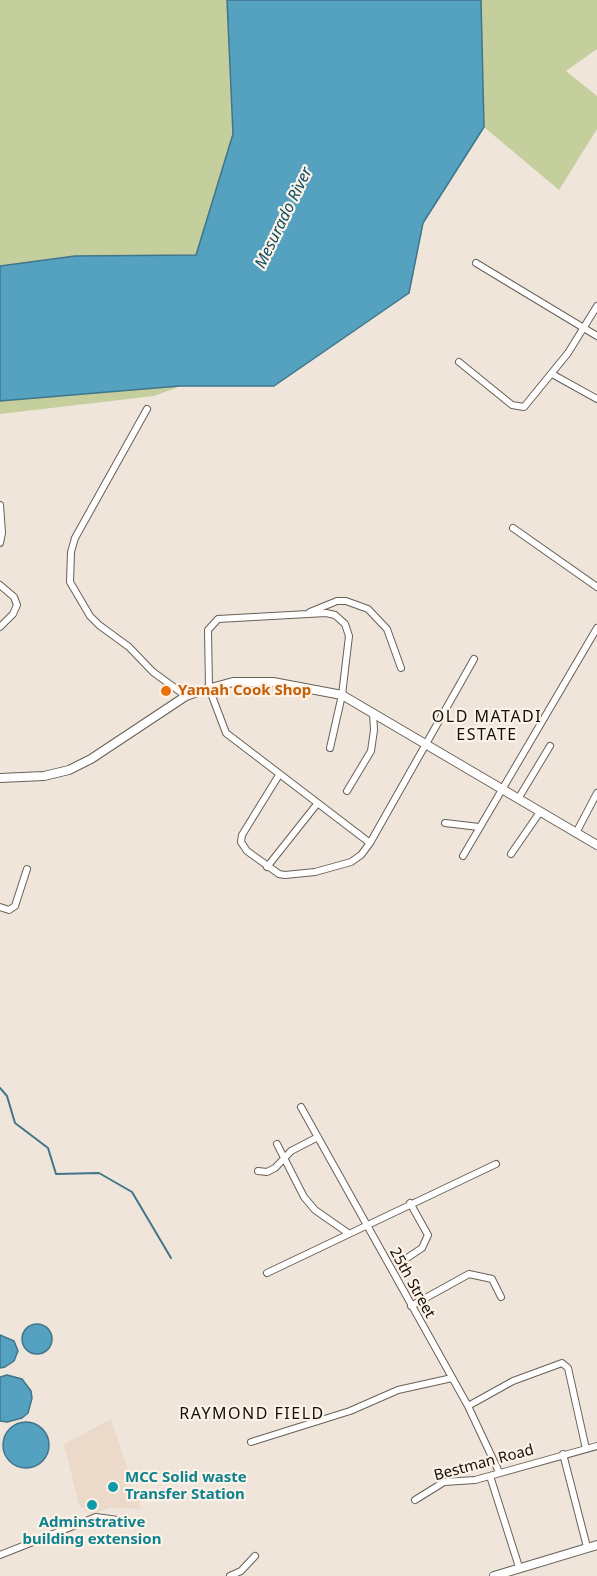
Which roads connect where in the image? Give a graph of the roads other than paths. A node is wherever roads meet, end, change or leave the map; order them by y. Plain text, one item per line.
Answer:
1 (476, 263) dead end
2 (597, 306) edge
3 (584, 328) junction
4 (597, 336) edge
5 (459, 362) dead end
6 (552, 374) junction
7 (597, 399) edge
8 (147, 408) dead end
9 (0, 505) edge
10 (513, 528) dead end
11 (0, 543) edge
12 (0, 585) edge
13 (597, 587) edge
14 (307, 614) junction
15 (0, 627) edge
16 (597, 628) edge
17 (474, 659) dead end
18 (401, 668) dead end
19 (209, 688) junction
20 (342, 695) junction
21 (186, 696) junction
22 (373, 713) junction
23 (424, 743) junction
24 (550, 746) dead end
25 (330, 748) dead end
26 (279, 775) junction
27 (0, 778) edge
28 (500, 790) junction
29 (347, 791) dead end
30 (597, 793) edge
31 (518, 799) junction
32 (317, 804) junction
33 (540, 812) junction
34 (445, 823) dead end
35 (479, 827) junction
36 (576, 833) junction
37 (370, 843) junction
38 (597, 845) edge
39 (511, 854) dead end
40 (463, 856) dead end
41 (267, 867) junction
42 (27, 869) dead end
43 (0, 907) edge
44 (301, 1107) dead end
45 (318, 1137) junction
46 (277, 1144) dead end
47 (284, 1159) junction
48 (496, 1164) dead end
49 (258, 1171) dead end
50 (411, 1203) junction
51 (367, 1224) junction
52 (348, 1233) junction
53 (407, 1258) dead end
54 (267, 1273) dead end
55 (501, 1297) dead end
56 (411, 1306) junction
57 (452, 1378) junction
58 (468, 1406) junction
59 (251, 1442) dead end
60 (597, 1446) edge
61 (586, 1449) junction
62 (563, 1454) junction
63 (499, 1472) junction
64 (490, 1476) junction
65 (415, 1500) dead end
66 (139, 1522) dead end
67 (597, 1545) edge
68 (587, 1547) junction
69 (0, 1555) edge
70 (255, 1557) dead end
71 (519, 1567) junction
72 (231, 1576) edge
73 (494, 1576) edge

1 - 3 street
2 - 3 street
3 - 4 street
3 - 6 street
5 - 6 street
6 - 7 street
8 - 21 street
9 - 11 street
10 - 13 street
12 - 15 street
14 - 18 street
14 - 19 street
14 - 20 street
16 - 28 street
17 - 23 street
19 - 20 street
19 - 21 street
19 - 26 street
20 - 22 street
20 - 25 street
21 - 27 street
22 - 23 street
22 - 29 street
23 - 28 street
23 - 37 street
24 - 31 street
26 - 32 street
26 - 41 street
28 - 31 street
28 - 35 street
30 - 36 street
31 - 33 street
32 - 37 street
32 - 41 street
33 - 36 street
33 - 39 street
34 - 35 street
35 - 40 street
36 - 38 street
37 - 41 street
42 - 43 street
44 - 45 street, 25th Street
45 - 47 street
45 - 51 street, 25th Street
46 - 47 street
47 - 49 street
47 - 52 street
48 - 50 street
50 - 51 street
50 - 53 street
51 - 52 street
51 - 56 street, 25th Street
52 - 54 street
55 - 56 street
56 - 57 street, 25th Street
57 - 58 street, 25th Street
57 - 59 street
58 - 61 street
58 - 63 street, 25th Street
60 - 61 street, Bestman Road
61 - 62 street, Bestman Road
62 - 63 street, Bestman Road
62 - 68 street
63 - 64 street, Bestman Road
64 - 65 street, Bestman Road
64 - 71 street
66 - 69 street
67 - 68 street
68 - 71 street
70 - 72 street
71 - 73 street

